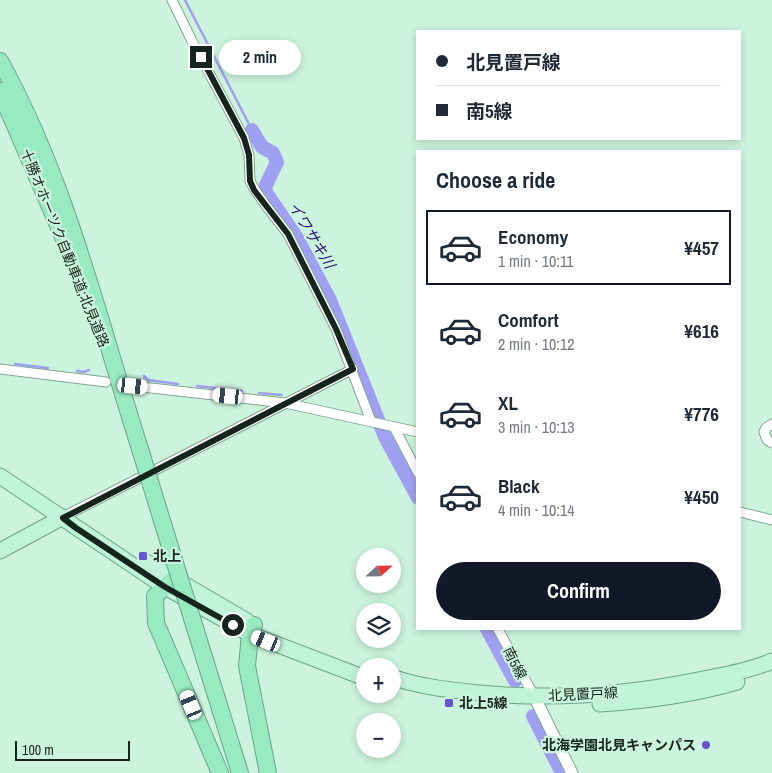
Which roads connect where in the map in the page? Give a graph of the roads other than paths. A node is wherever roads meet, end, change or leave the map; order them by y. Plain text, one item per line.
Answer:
1 (172, 0) edge
2 (0, 61) edge
3 (0, 91) edge
4 (0, 369) edge
5 (353, 369) junction
6 (106, 382) dead end
7 (133, 386) dead end
8 (285, 403) junction
9 (126, 407) junction
10 (376, 422) junction
11 (772, 424) edge
12 (394, 427) junction
13 (416, 432) edge
14 (772, 443) edge
15 (416, 469) edge
16 (0, 476) edge
17 (741, 512) edge
18 (63, 518) junction
19 (772, 520) edge
20 (0, 551) edge
21 (169, 583) junction
22 (252, 630) junction
23 (499, 630) edge
24 (772, 661) edge
25 (356, 665) edge
26 (772, 672) edge
27 (356, 674) edge
28 (401, 679) edge
29 (401, 690) edge
30 (536, 702) junction
31 (220, 773) edge
32 (240, 773) edge
33 (268, 773) edge
34 (572, 773) edge

1 - 5 street
2 - 9 highway, 十勝オホーツク自動車道;北見道路
3 - 9 highway, 十勝オホーツク自動車道;北見道路
4 - 6 street
5 - 8 street
5 - 10 street
7 - 8 street
8 - 10 street
8 - 18 street
9 - 32 highway, 十勝オホーツク自動車道;北見道路, bridge
10 - 12 street
11 - 14 street
12 - 13 street
12 - 15 street
16 - 18 main road
17 - 19 street
18 - 20 main road
18 - 21 main road
21 - 22 main road
21 - 31 highway
22 - 25 main road
22 - 27 main road
22 - 33 highway
23 - 30 street, 南5線
24 - 30 main road, 北見置戸線
26 - 30 main road, 北見置戸線
28 - 30 main road, 北見置戸線
29 - 30 main road, 北見置戸線
30 - 34 street

